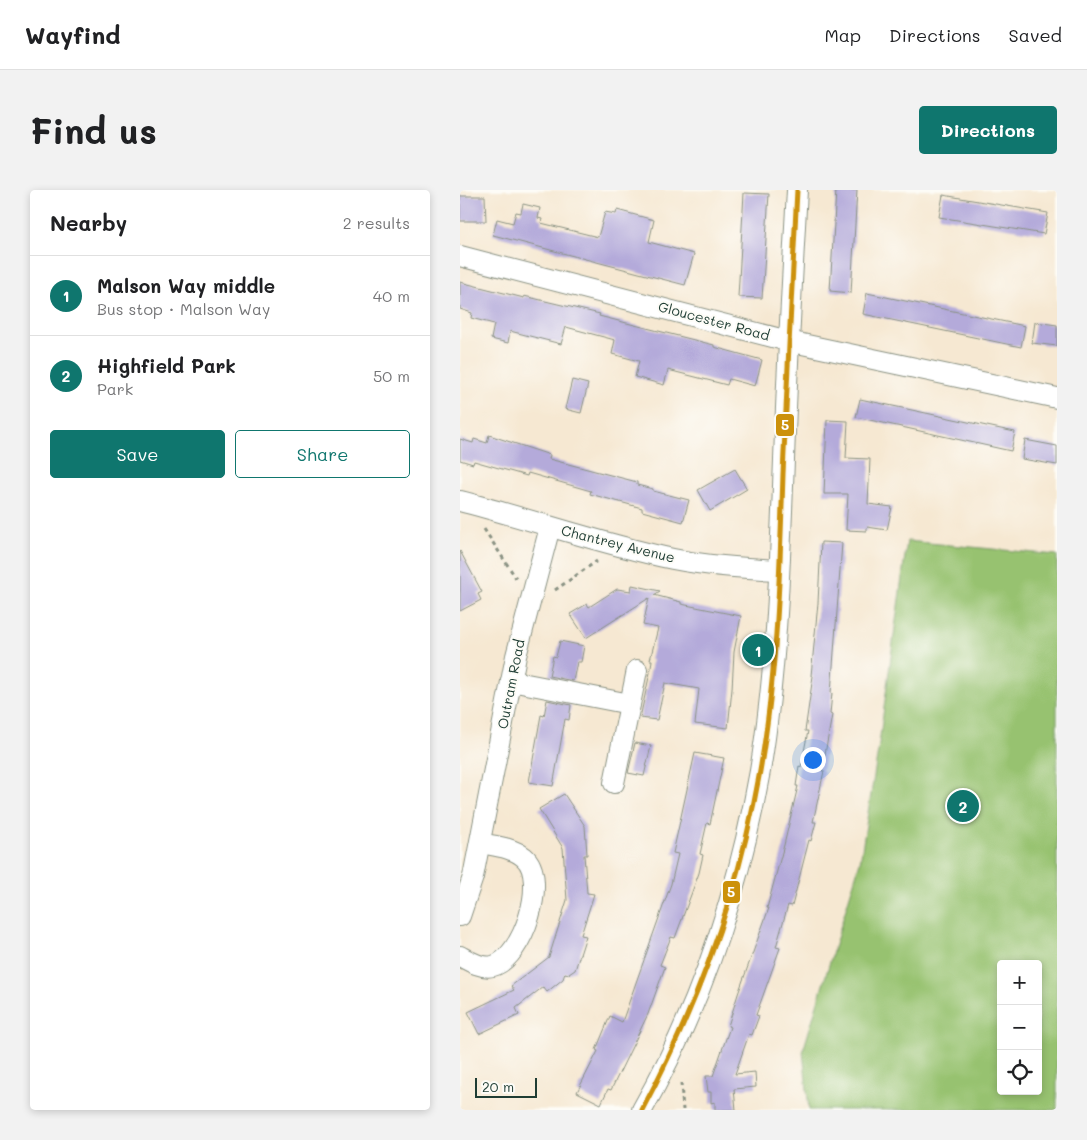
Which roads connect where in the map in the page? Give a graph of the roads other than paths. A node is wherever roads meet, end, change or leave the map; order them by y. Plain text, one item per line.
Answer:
1 (797, 190) edge
2 (460, 256) edge
3 (788, 341) junction
4 (1057, 398) edge
5 (464, 502) edge
6 (550, 527) junction
7 (779, 570) junction
8 (637, 670) dead end
9 (511, 681) junction
10 (630, 704) junction
11 (614, 783) dead end
12 (480, 843) junction
13 (460, 916) edge
14 (460, 956) edge
15 (642, 1110) edge

1 - 3 street
2 - 3 street, Gloucester Road
3 - 4 street, Gloucester Road
3 - 7 street
5 - 6 street, Chantrey Avenue
6 - 7 street, Chantrey Avenue
6 - 9 street, Outram Road
7 - 15 street
8 - 10 street
9 - 10 street
9 - 12 street, Outram Road
10 - 11 street
12 - 13 street, Outram Road
12 - 14 street

